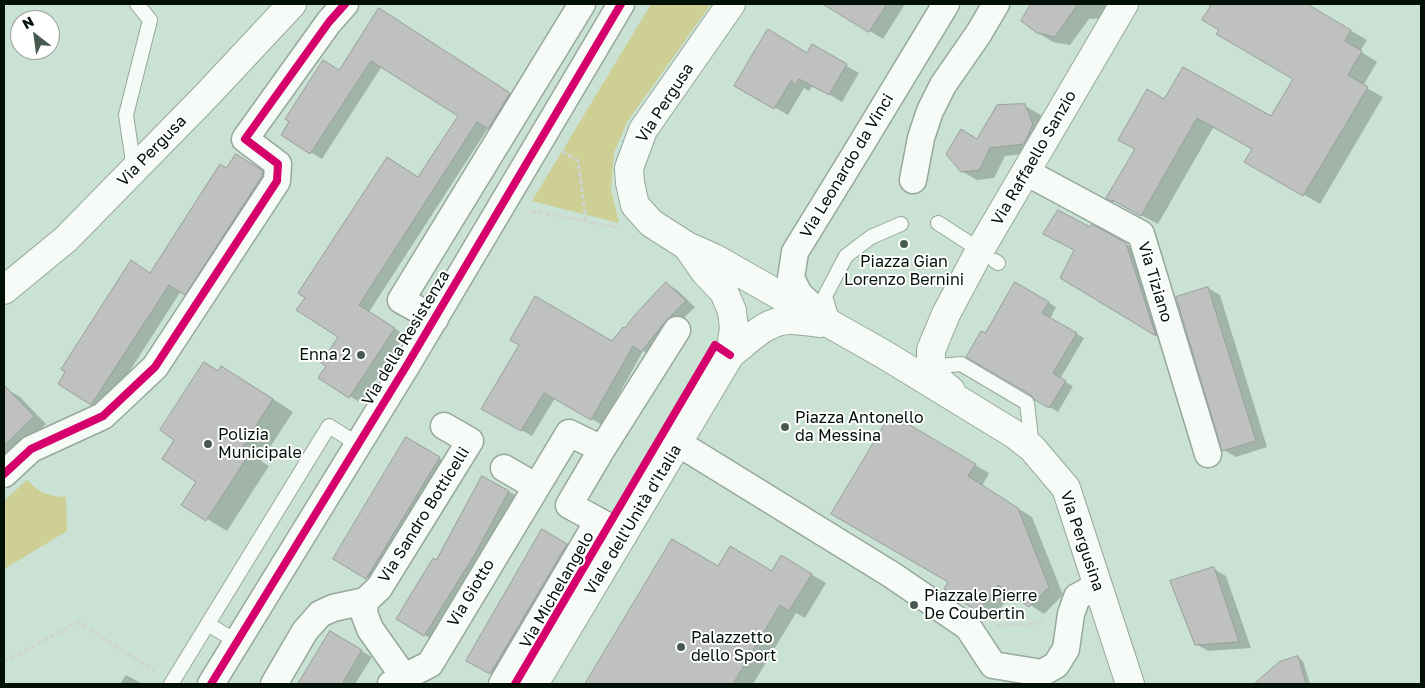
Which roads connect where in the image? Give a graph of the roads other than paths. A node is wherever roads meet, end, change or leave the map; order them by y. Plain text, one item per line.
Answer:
1 (137, 4) edge
2 (292, 4) edge
3 (346, 4) edge
4 (582, 4) edge
5 (621, 4) edge
6 (731, 4) edge
7 (946, 4) edge
8 (996, 4) edge
9 (1124, 4) edge
10 (134, 170) junction
11 (1026, 172) junction
12 (913, 180) dead end
13 (938, 223) dead end
14 (901, 224) dead end
15 (687, 246) junction
16 (991, 258) junction
17 (4, 290) edge
18 (946, 314) junction
19 (435, 319) junction
20 (833, 325) junction
21 (677, 330) dead end
22 (885, 354) junction
23 (730, 355) junction
24 (931, 367) junction
25 (970, 407) junction
26 (444, 426) dead end
27 (678, 443) junction
28 (359, 444) junction
29 (1032, 448) junction
30 (602, 449) junction
31 (1208, 454) dead end
32 (504, 468) dead end
33 (4, 474) edge
34 (536, 486) junction
35 (598, 521) junction
36 (624, 535) junction
37 (1097, 586) junction
38 (365, 601) junction
39 (208, 624) junction
40 (237, 642) junction
41 (398, 681) edge
42 (172, 683) edge
43 (211, 684) edge
44 (274, 684) edge
45 (502, 684) edge
46 (534, 684) edge
47 (1130, 684) edge

1 - 10 lane
2 - 10 main road, Via Pergusa
3 - 33 street
4 - 19 street
5 - 19 street, Via della Resistenza
6 - 15 main road, Via Pergusa
7 - 20 street, Via Leonardo da Vinci
8 - 12 street
9 - 11 main road, Via Raffaello Sanzio
10 - 17 main road, Via Pergusa
11 - 16 main road, Via Raffaello Sanzio
11 - 31 street, Via Tiziano
13 - 16 lane
14 - 20 lane
15 - 20 main road
15 - 23 main road
16 - 18 main road, Via Raffaello Sanzio
18 - 22 main road
18 - 24 main road
19 - 28 street, Via della Resistenza
20 - 22 main road
20 - 23 main road
21 - 30 street
22 - 25 main road
23 - 27 main road, Viale dell'Unità d'Italia
24 - 25 main road
24 - 29 lane
25 - 29 main road, Via Pergusina
26 - 38 street, Via Sandro Botticelli
27 - 36 main road, Viale dell'Unità d'Italia
27 - 37 street
28 - 39 lane
28 - 40 street, Via della Resistenza
29 - 37 main road, Via Pergusina
30 - 34 street, Via Giotto
30 - 35 street
32 - 34 street
34 - 41 street, Via Giotto
35 - 36 street, Via Michelangelo
35 - 45 street, Via Michelangelo
36 - 46 main road, Viale dell'Unità d'Italia
37 - 47 main road, Via Pergusina
38 - 41 street
38 - 44 street
39 - 40 lane
39 - 42 lane
40 - 43 street, Via della Resistenza

